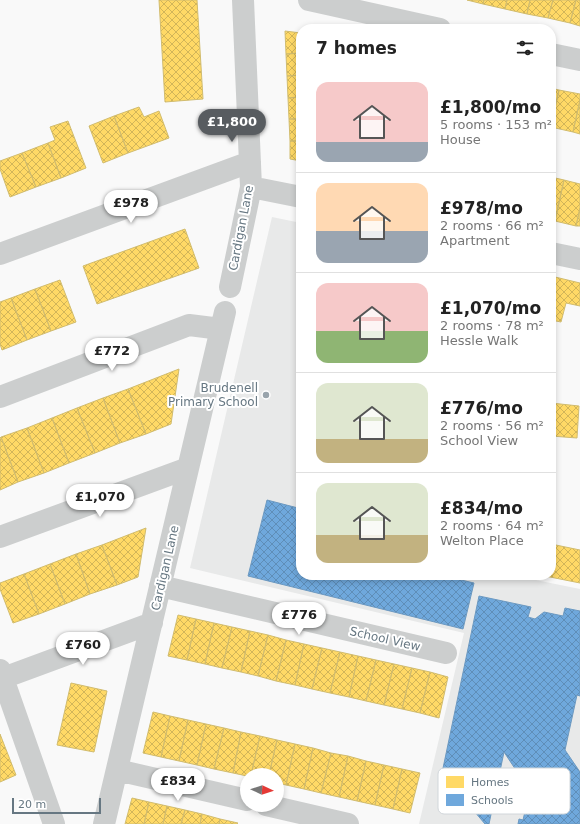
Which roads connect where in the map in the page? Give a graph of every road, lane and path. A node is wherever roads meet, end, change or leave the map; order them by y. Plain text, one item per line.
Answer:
1 (243, 0) edge
2 (309, 0) edge
3 (362, 14) edge
4 (414, 24) edge
5 (556, 55) edge
6 (580, 60) edge
7 (250, 162) junction
8 (251, 187) junction
9 (296, 196) edge
10 (0, 254) edge
11 (556, 254) edge
12 (580, 260) edge
13 (230, 287) dead end
14 (0, 397) edge
15 (188, 468) junction
16 (0, 537) edge
17 (160, 586) junction
18 (152, 623) junction
19 (446, 653) dead end
20 (1, 674) edge
21 (5, 702) edge
22 (117, 770) junction
23 (240, 798) edge
24 (284, 809) edge
25 (54, 824) edge
26 (104, 824) edge
27 (348, 824) edge

1 - 7 street, Cardigan Lane
2 - 3 street
3 - 4 street
5 - 6 street
7 - 8 street, Cardigan Lane
7 - 10 street
8 - 9 street
8 - 13 street, Cardigan Lane
11 - 12 street
14 - 15 street, Cardigan Lane
15 - 16 street
15 - 17 street, Cardigan Lane
17 - 18 street, Cardigan Lane
17 - 19 street, School View
18 - 20 street
18 - 22 street, Cardigan Lane
20 - 21 street
21 - 25 street
22 - 23 street
22 - 26 street, Cardigan Lane
24 - 27 street

